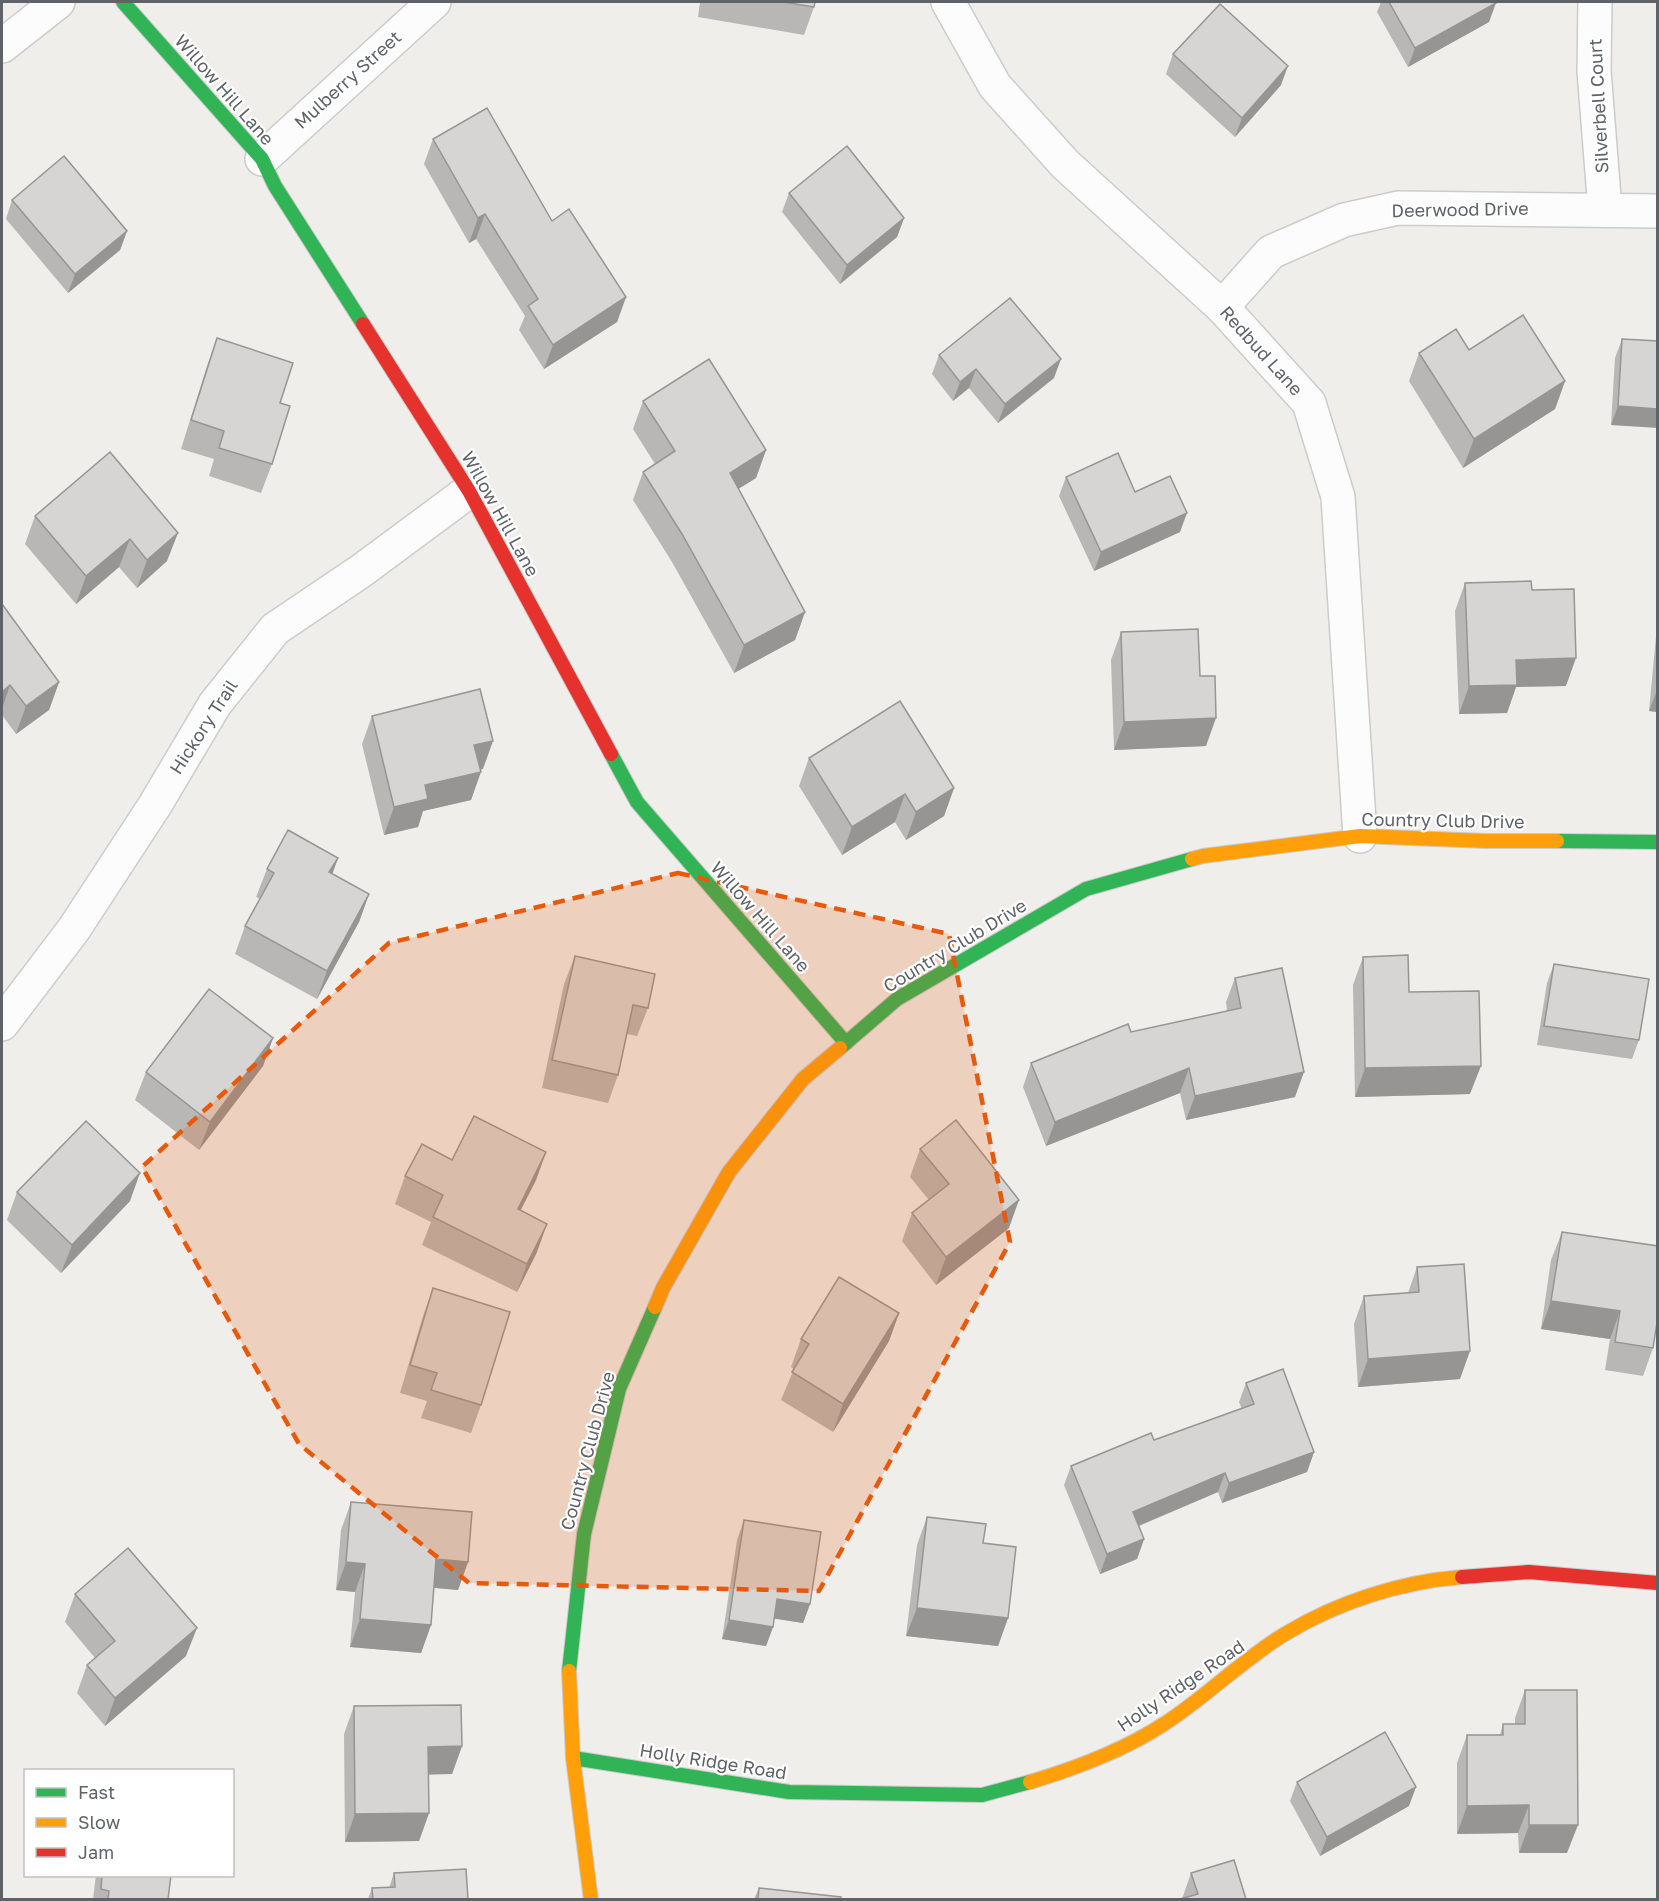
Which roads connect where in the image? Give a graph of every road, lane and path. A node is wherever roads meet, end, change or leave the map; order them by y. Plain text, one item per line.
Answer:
1 (58, 2) edge
2 (123, 2) edge
3 (434, 2) edge
4 (948, 2) edge
5 (1595, 2) edge
6 (2, 46) edge
7 (262, 159) junction
8 (1605, 210) junction
9 (1658, 211) edge
10 (1222, 307) junction
11 (469, 491) junction
12 (1360, 836) junction
13 (1658, 842) edge
14 (2, 1024) edge
15 (846, 1043) junction
16 (1658, 1583) edge
17 (573, 1758) junction
18 (591, 1899) edge

1 - 6 street
2 - 7 street, Willow Hill Lane
3 - 7 street, Mulberry Street
4 - 10 street, Redbud Lane
5 - 8 street, Silverbell Court
7 - 11 street, Willow Hill Lane
8 - 9 street, Deerwood Drive
8 - 10 street, Deerwood Drive
10 - 12 street, Redbud Lane
11 - 14 street, Hickory Trail
11 - 15 street, Willow Hill Lane
12 - 13 street, Country Club Drive
12 - 15 street, Country Club Drive
15 - 17 street, Country Club Drive
16 - 17 street, Holly Ridge Road
17 - 18 street, Country Club Drive

